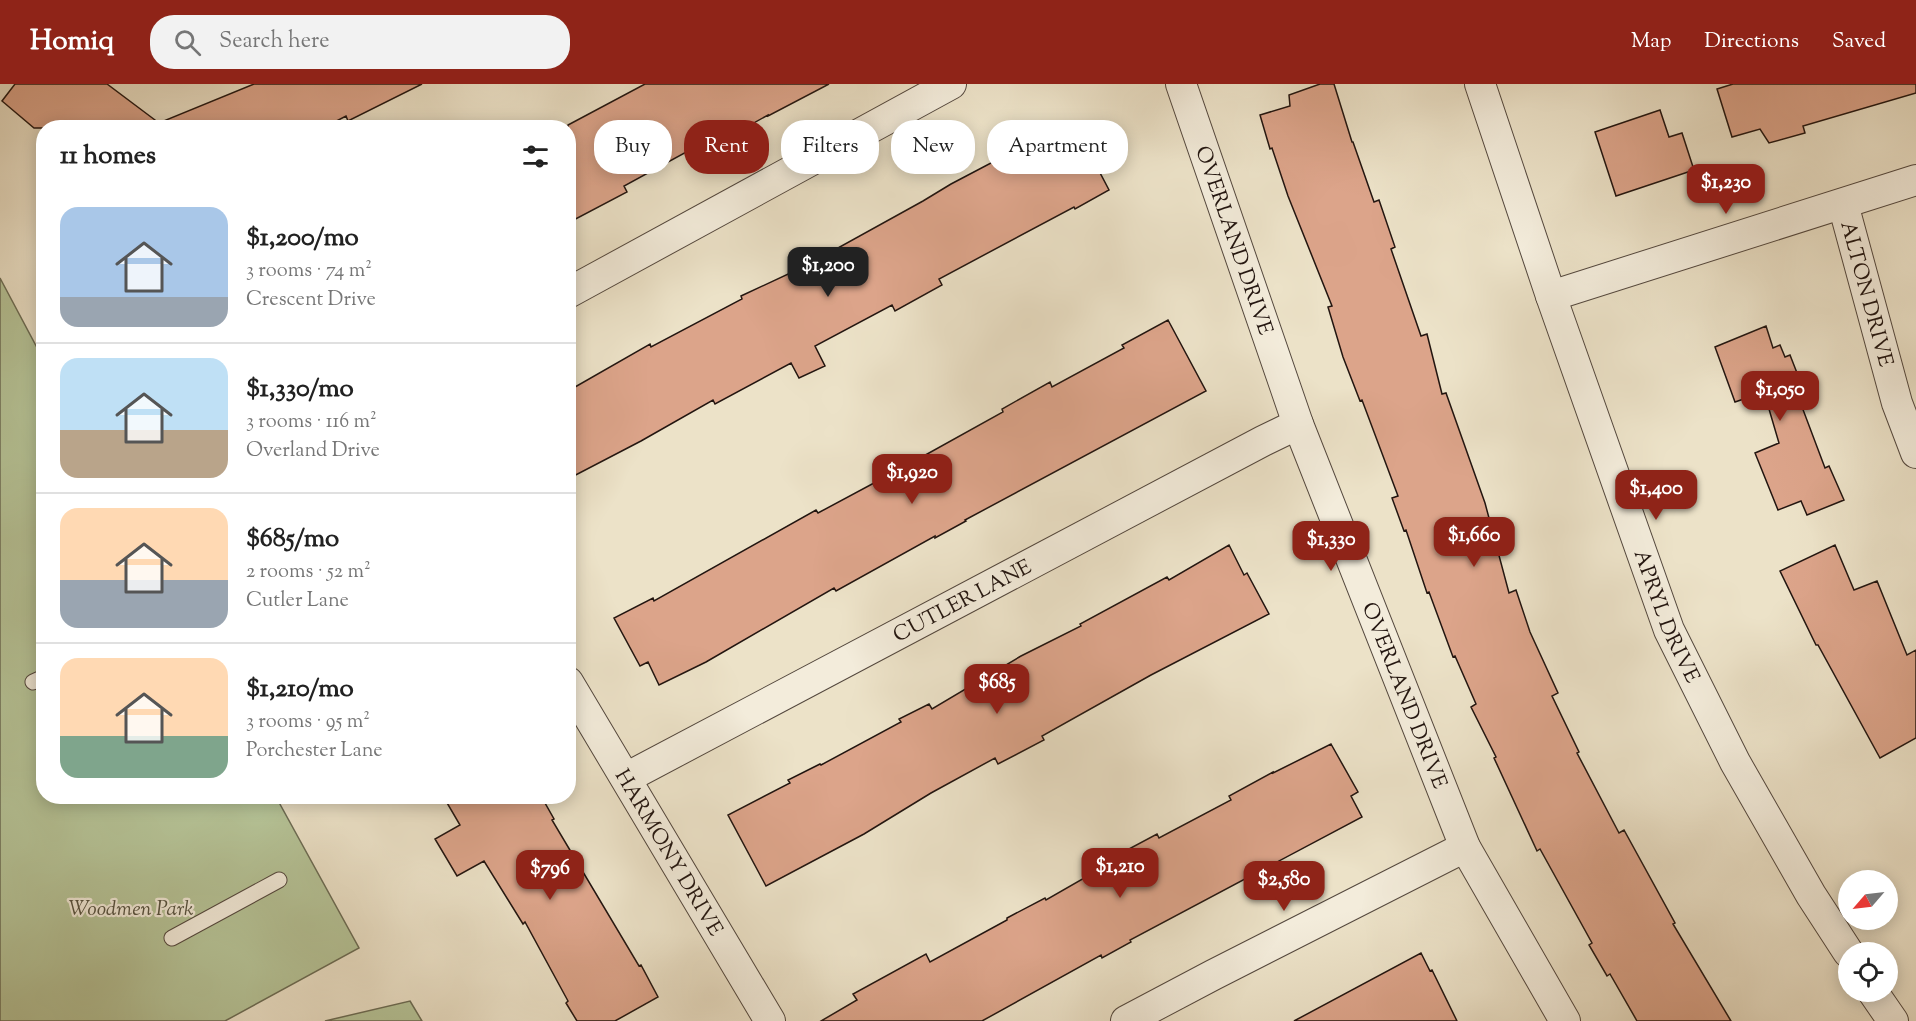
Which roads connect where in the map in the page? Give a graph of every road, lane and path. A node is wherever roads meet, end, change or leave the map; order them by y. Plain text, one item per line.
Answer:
1 (951, 84) edge
2 (1181, 84) edge
3 (1480, 84) edge
4 (1916, 180) edge
5 (1843, 204) junction
6 (576, 289) edge
7 (1551, 297) junction
8 (1298, 424) junction
9 (1916, 453) edge
10 (576, 695) edge
11 (626, 778) junction
12 (1465, 847) junction
13 (279, 879) dead end
14 (172, 938) dead end
15 (1842, 942) edge
16 (1879, 1002) edge
17 (1891, 1020) edge
18 (770, 1021) edge
19 (1126, 1021) edge
20 (1565, 1021) edge

1 - 6 street
2 - 8 street, OVERLAND DRIVE
3 - 7 street, APRYL DRIVE
4 - 5 street
5 - 7 street
5 - 9 street, ALTON DRIVE
7 - 15 street, APRYL DRIVE
8 - 11 street, CUTLER LANE
8 - 12 street, OVERLAND DRIVE
10 - 11 street, HARMONY DRIVE
11 - 18 street, HARMONY DRIVE
12 - 19 street
12 - 20 street, OVERLAND DRIVE
13 - 14 lane
16 - 17 street

